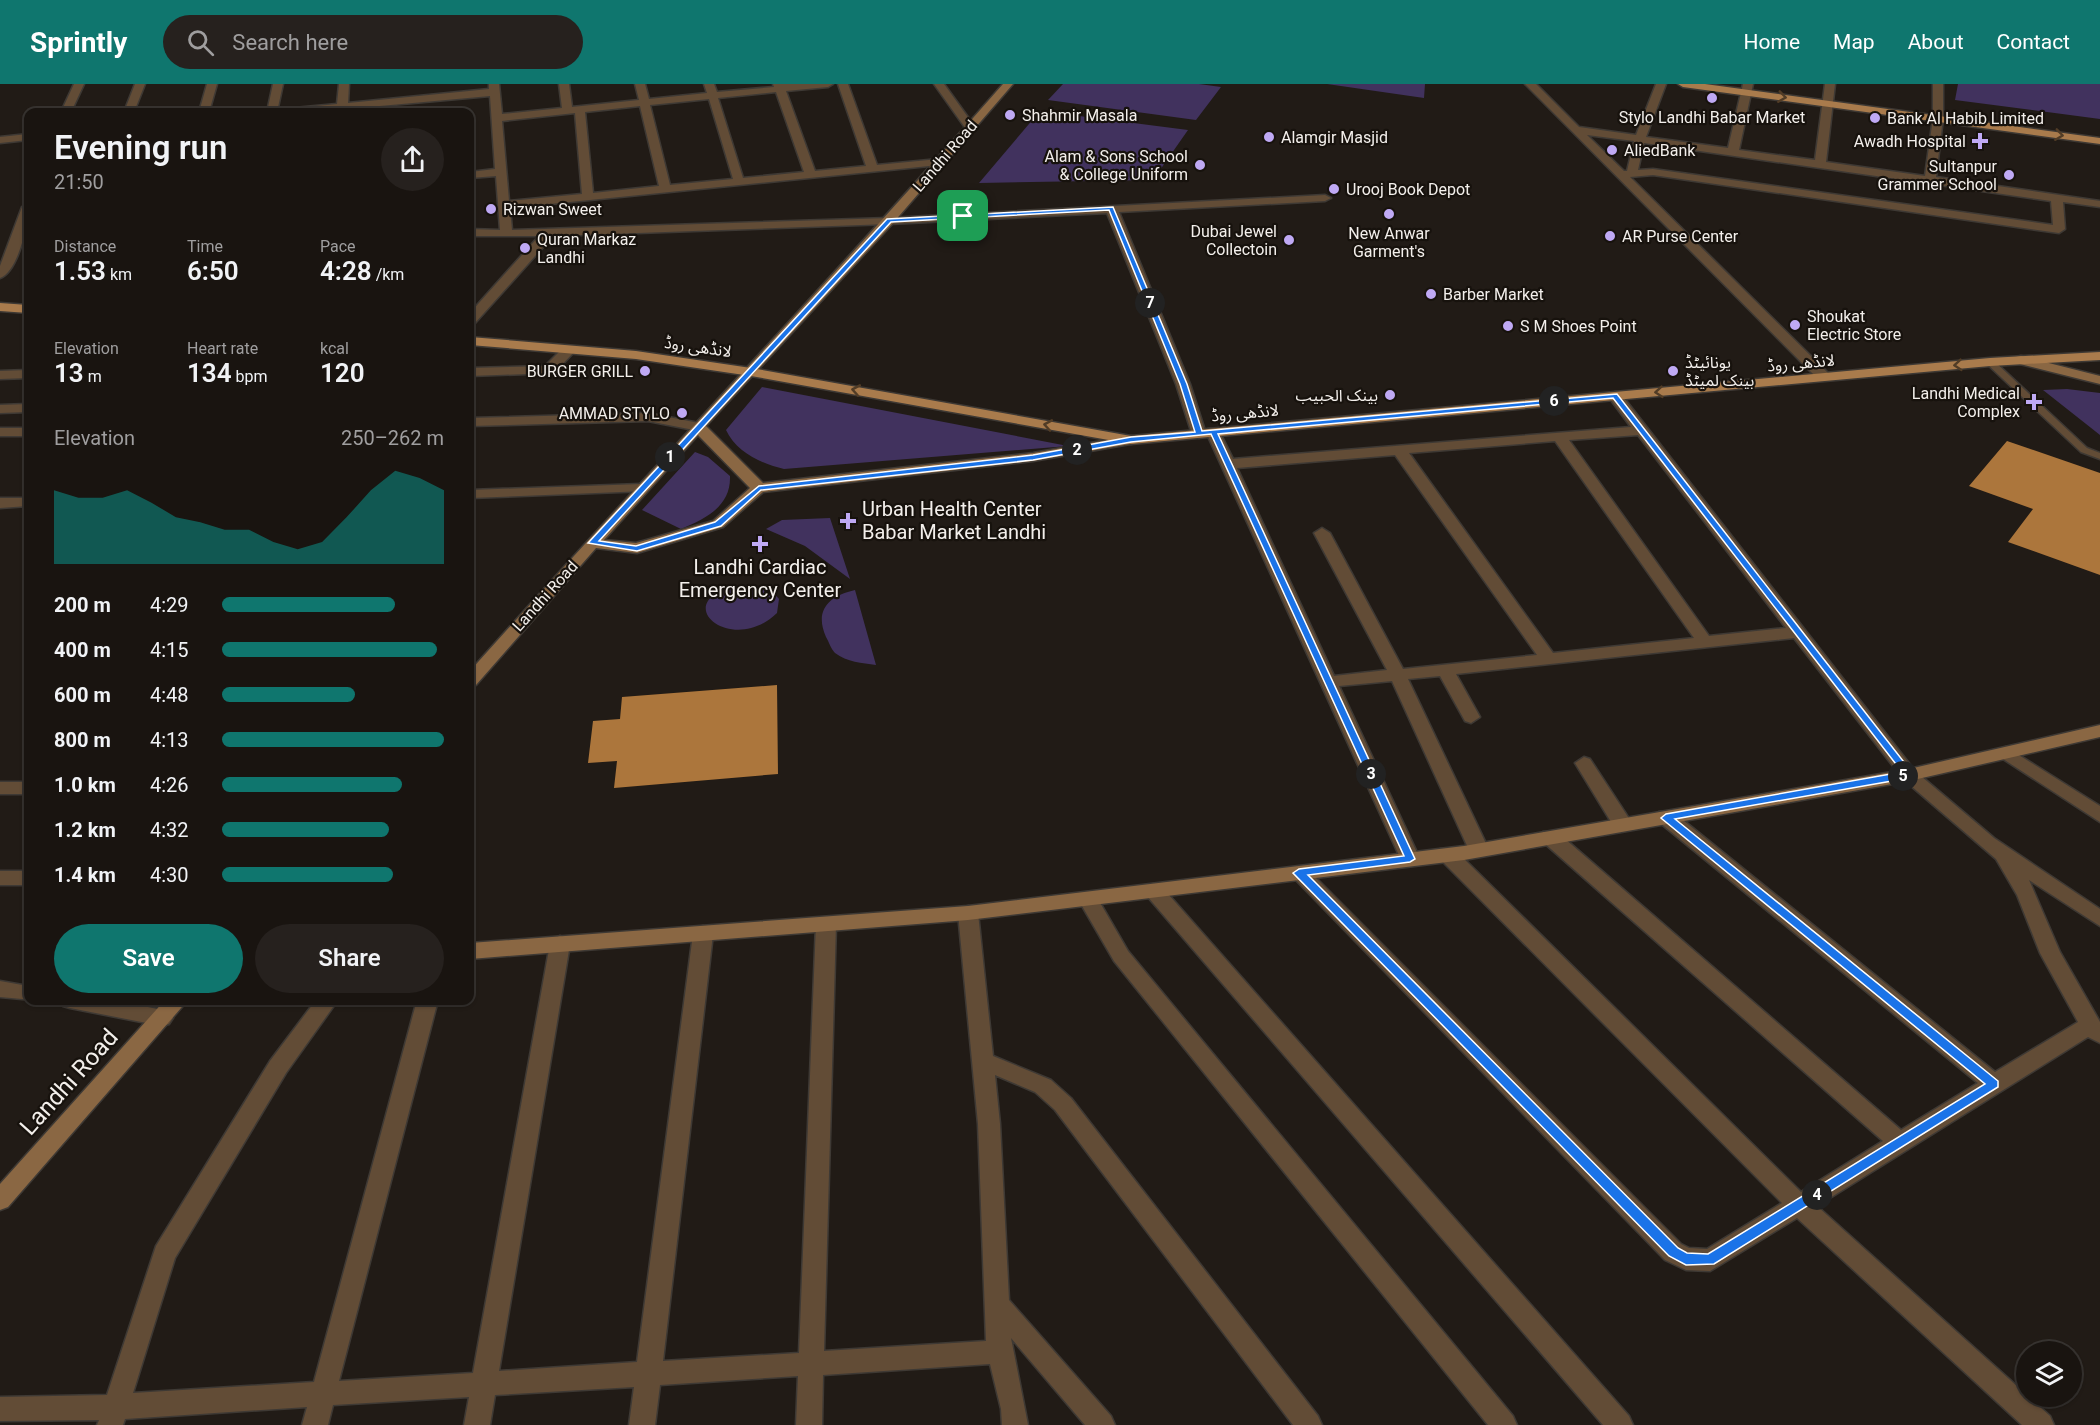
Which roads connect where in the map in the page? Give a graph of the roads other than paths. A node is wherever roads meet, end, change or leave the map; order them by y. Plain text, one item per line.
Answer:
1 (79, 84) edge
2 (140, 84) edge
3 (212, 84) edge
4 (278, 84) edge
5 (344, 84) edge
6 (564, 84) edge
7 (640, 84) edge
8 (709, 84) edge
9 (828, 84) edge
10 (843, 84) edge
11 (939, 84) edge
12 (1008, 84) edge
13 (1530, 84) edge
14 (1661, 84) edge
15 (1683, 84) edge
16 (1830, 84) edge
17 (1938, 84) edge
18 (779, 87) edge
19 (495, 88) edge
20 (1747, 88) edge
21 (410, 96) junction
22 (714, 96) junction
23 (647, 103) junction
24 (1827, 104) junction
25 (68, 108) edge
26 (131, 108) edge
27 (205, 108) edge
28 (273, 108) edge
29 (342, 108) edge
30 (352, 108) edge
31 (410, 108) edge
32 (580, 110) junction
33 (567, 111) junction
34 (497, 118) junction
35 (1938, 118) junction
36 (970, 127) junction
37 (1576, 130) junction
38 (24, 137) edge
39 (1640, 139) junction
40 (0, 140) edge
41 (2100, 141) edge
42 (1733, 152) junction
43 (939, 162) junction
44 (1820, 164) junction
45 (873, 169) junction
46 (502, 172) junction
47 (811, 175) junction
48 (1625, 175) junction
49 (474, 176) edge
50 (1930, 180) junction
51 (739, 182) junction
52 (665, 189) junction
53 (588, 197) junction
54 (1325, 198) dead end
55 (2056, 198) junction
56 (2100, 204) edge
57 (504, 205) junction
58 (1111, 208) junction
59 (889, 220) junction
60 (24, 229) edge
61 (474, 233) edge
62 (549, 233) junction
63 (507, 234) junction
64 (0, 246) edge
65 (14, 246) junction
66 (0, 274) edge
67 (0, 307) edge
68 (24, 309) edge
69 (474, 316) edge
70 (474, 341) edge
71 (569, 350) junction
72 (2100, 356) edge
73 (2021, 360) junction
74 (1990, 362) junction
75 (474, 372) edge
76 (751, 372) junction
77 (24, 374) edge
78 (0, 375) edge
79 (1824, 377) junction
80 (2100, 380) edge
81 (1615, 396) junction
82 (24, 408) edge
83 (0, 409) edge
84 (474, 422) edge
85 (699, 427) junction
86 (1641, 430) junction
87 (0, 432) edge
88 (24, 432) edge
89 (1206, 433) junction
90 (1559, 437) junction
91 (1131, 440) junction
92 (1399, 450) junction
93 (2100, 456) edge
94 (1228, 464) junction
95 (641, 488) junction
96 (759, 488) junction
97 (474, 494) edge
98 (24, 502) edge
99 (0, 503) edge
100 (1322, 533) dead end
101 (593, 543) junction
102 (1798, 632) junction
103 (1705, 642) junction
104 (1549, 659) junction
105 (1444, 670) junction
106 (1398, 675) junction
107 (474, 677) edge
108 (1329, 682) junction
109 (1471, 717) dead end
110 (2100, 731) edge
111 (2006, 753) junction
112 (1584, 763) dead end
113 (1909, 775) junction
114 (0, 788) edge
115 (24, 788) edge
116 (2100, 815) edge
117 (1666, 818) junction
118 (1623, 825) junction
119 (1550, 837) junction
120 (1479, 850) junction
121 (1448, 854) junction
122 (2003, 854) junction
123 (1410, 859) junction
124 (1299, 873) junction
125 (0, 878) edge
126 (24, 878) edge
127 (1154, 891) junction
128 (1088, 899) junction
129 (968, 913) junction
130 (2100, 919) edge
131 (826, 924) junction
132 (703, 934) junction
133 (560, 944) junction
134 (474, 951) edge
135 (0, 989) edge
136 (24, 993) edge
137 (100, 1005) edge
138 (174, 1005) edge
139 (324, 1005) edge
140 (427, 1005) edge
141 (162, 1018) junction
142 (2095, 1030) edge
143 (983, 1061) junction
144 (1994, 1084) junction
145 (1900, 1143) junction
146 (0, 1200) edge
147 (1799, 1205) junction
148 (997, 1304) junction
149 (999, 1352) junction
150 (812, 1363) junction
151 (649, 1374) junction
152 (486, 1383) junction
153 (323, 1394) junction
154 (0, 1409) edge
155 (112, 1416) edge
156 (315, 1425) edge
157 (477, 1425) edge
158 (642, 1425) edge
159 (809, 1425) edge
160 (1015, 1425) edge
161 (1102, 1425) edge
162 (1309, 1425) edge
163 (1504, 1425) edge
164 (1620, 1425) edge
165 (2041, 1425) edge

1 - 25 street
2 - 26 street
3 - 27 street
4 - 28 street
5 - 29 street
6 - 33 street
7 - 23 street
8 - 22 street
9 - 18 street
10 - 45 street
11 - 36 street
12 - 36 street, Landhi Road
13 - 37 street
14 - 39 street
15 - 20 main road
16 - 24 street
17 - 35 street
18 - 22 street
18 - 47 street
19 - 21 street
19 - 34 street
20 -> 24 main road
20 - 42 street
21 - 30 street
21 - 31 street
22 - 23 street
22 - 51 street
23 - 32 street
23 - 52 street
24 - 35 main road
24 - 44 street
32 - 33 street
32 - 53 street
33 - 34 street
34 - 46 street
35 -> 41 main road
35 - 50 street
36 - 43 street, Landhi Road
37 - 39 street
37 - 48 street
38 - 40 street
39 - 42 street
39 - 48 street
42 - 44 street
43 - 45 street
43 - 59 street, Landhi Road
44 - 50 street
45 - 47 street
46 - 49 street
46 - 57 street
47 - 51 street
48 - 55 street
48 - 79 street
50 - 55 street
51 - 52 street
52 - 53 street
53 - 57 street
54 - 58 street
55 - 56 street
57 - 63 street
58 - 59 street
58 - 89 street
59 - 62 street
59 - 76 street, Landhi Road
60 - 65 street
61 - 63 street
62 - 63 street
62 - 69 street
64 - 65 street
65 - 66 street
67 - 68 main road
70 - 71 main road, لانڈھی روڈ
71 - 75 street
71 - 76 main road, لانڈھی روڈ
72 - 73 main road, لانڈھی روڈ
73 - 74 main road, لانڈھی روڈ
73 - 80 street
74 -> 79 main road, لانڈھی روڈ
74 - 93 lane
76 - 85 street, Landhi Road
91 -> 76 main road, لانڈھی روڈ
77 - 78 street
79 -> 81 main road, لانڈھی روڈ
81 - 86 street
81 - 89 main road, لانڈھی روڈ
82 - 83 street
84 - 85 street
85 - 95 street, Landhi Road
85 - 96 street
86 - 90 street
86 - 102 street
87 - 88 street
89 - 91 main road, لانڈھی روڈ
89 - 94 street
90 - 92 street
90 - 103 street
91 - 96 street
92 - 94 street
92 - 104 street
94 - 108 street
95 - 97 street
95 - 101 street, Landhi Road
96 - 101 street
98 - 99 street
100 - 106 street
101 - 107 street, Landhi Road
102 - 103 street
102 - 113 street
103 - 104 street
104 - 105 street
105 - 106 street
105 - 109 street
106 - 108 street
106 - 120 street
108 - 123 street
110 - 111 street
111 - 113 street
111 - 116 street
112 - 118 street
113 - 117 street
113 - 122 street
114 - 115 street
117 - 118 street
117 - 144 street
118 - 119 street
119 - 120 street
119 - 145 street
120 - 121 street
121 - 123 street
121 - 147 street
122 - 130 street
122 - 142 street
123 - 124 street
124 - 127 street
124 - 147 street
125 - 126 street
127 - 128 street
127 - 164 street
128 - 129 street
128 - 163 street
129 - 131 street
129 - 143 street
131 - 132 street
131 - 150 street
132 - 133 street
132 - 151 street
133 - 134 street
133 - 152 street
135 - 136 street
137 - 141 street
138 - 141 street, Landhi Road
139 - 155 street
140 - 153 street
141 - 146 street, Landhi Road
142 - 144 street
143 - 148 street
143 - 162 street
144 - 145 street
145 - 147 street
147 - 165 street
148 - 149 street
148 - 161 street
149 - 150 street
149 - 160 street
150 - 151 street
150 - 159 street
151 - 152 street
151 - 158 street
152 - 153 street
152 - 157 street
153 - 155 street
153 - 156 street
154 - 155 street

